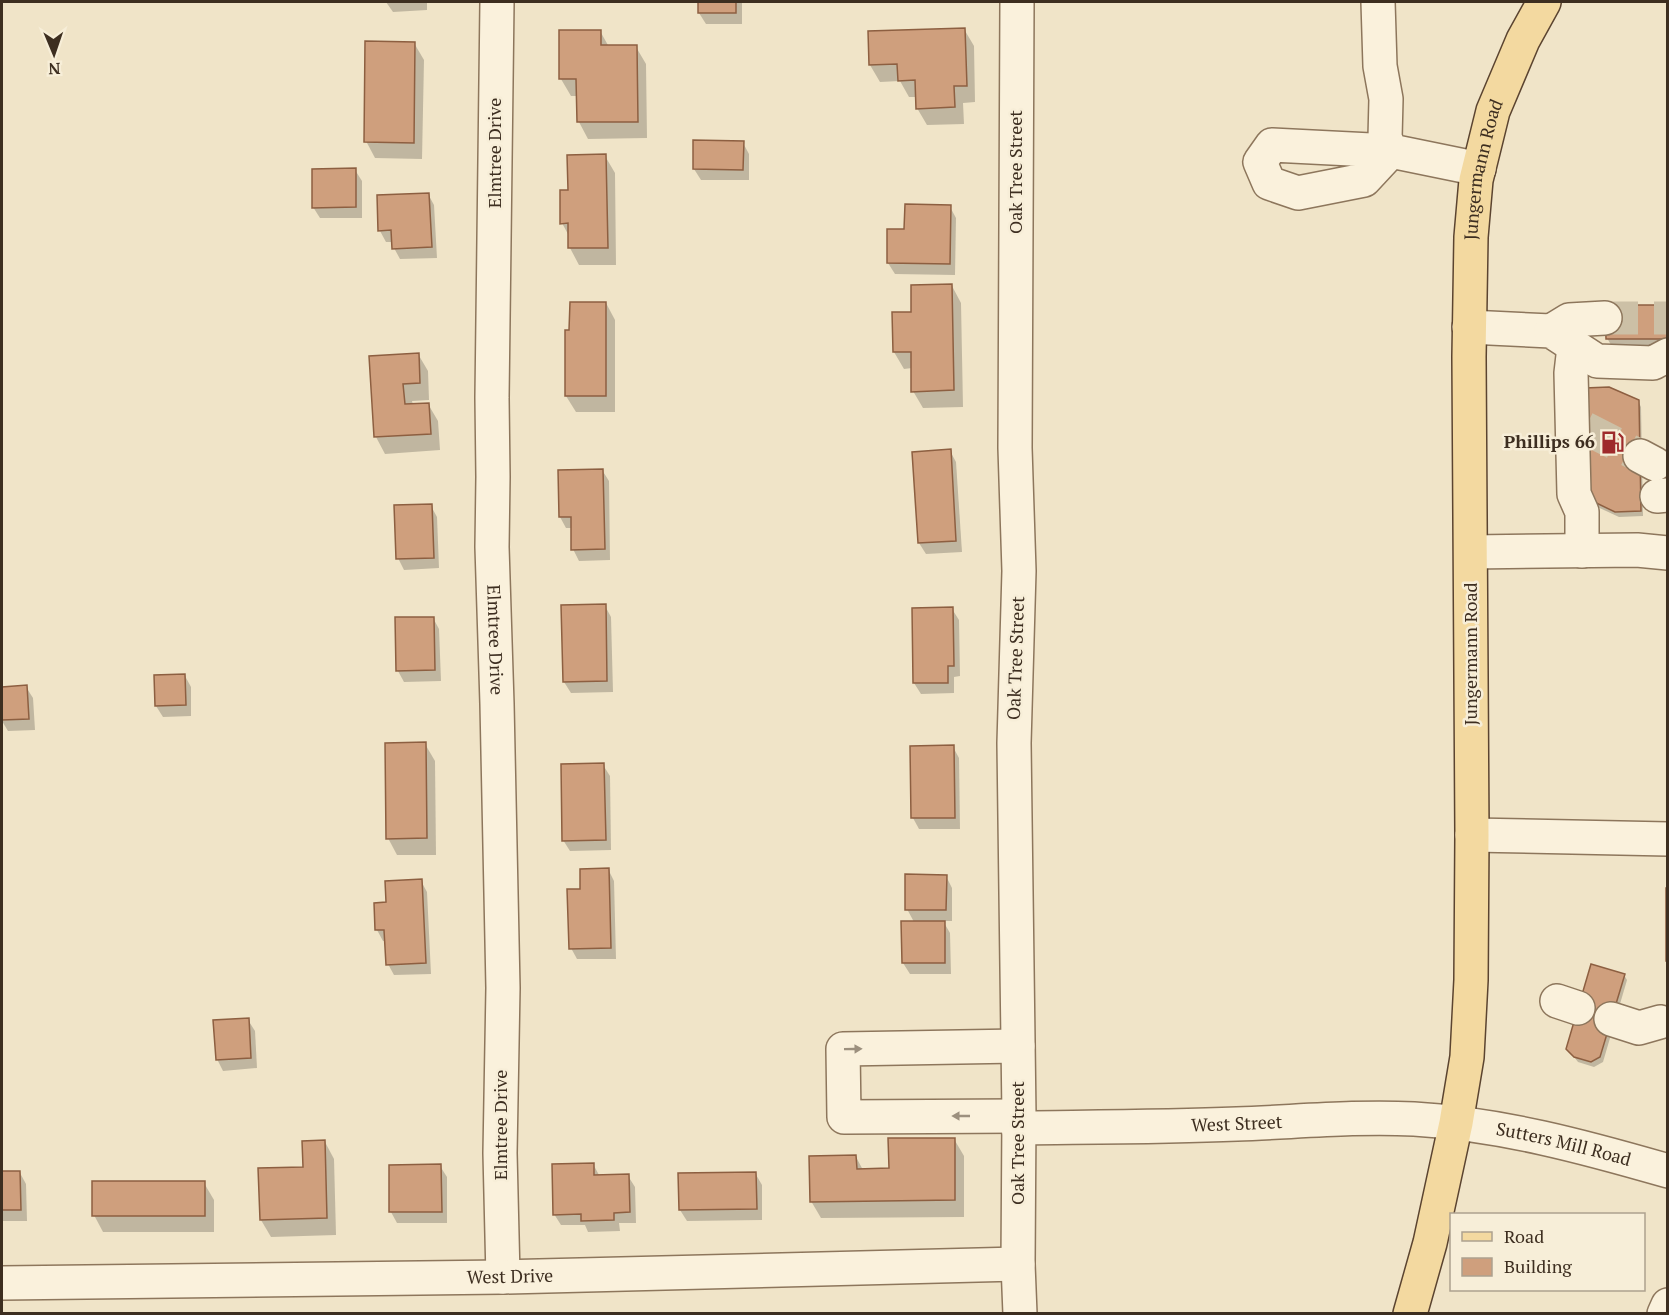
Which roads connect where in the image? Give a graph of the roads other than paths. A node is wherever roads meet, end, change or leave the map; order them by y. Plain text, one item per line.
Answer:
1 (497, 2) edge
2 (1017, 2) edge
3 (1378, 2) edge
4 (1544, 2) edge
5 (1479, 169) junction
6 (1605, 318) tunnel mouth
7 (1469, 327) junction
8 (1563, 339) junction
9 (1660, 359) edge
10 (1581, 551) junction
11 (1471, 552) junction
12 (1668, 553) edge
13 (1472, 835) junction
14 (1668, 839) edge
15 (1611, 1019) dead end
16 (1660, 1022) dead end
17 (1018, 1046) junction
18 (1019, 1122) junction
19 (1456, 1123) junction
20 (1668, 1171) edge
21 (1018, 1264) junction
22 (503, 1277) junction
23 (2, 1283) edge
24 (1668, 1305) edge
25 (1020, 1314) edge
26 (1410, 1314) edge
27 (1665, 1314) edge

1 - 22 street, Elmtree Drive
2 - 17 street, Oak Tree Street
3 - 5 street
4 - 5 main road, Jungermann Road
5 - 7 main road, Jungermann Road
6 - 8 street
7 - 8 street
7 - 11 main road, Jungermann Road
8 - 9 street
8 - 10 street
10 - 11 street
10 - 12 street
11 - 13 main road, Jungermann Road
13 - 14 street
13 - 19 main road, Jungermann Road
15 - 16 street
17 - 18 street, Oak Tree Street
18 -> 17 street, West Street
18 - 19 street, West Street
18 - 21 street, Oak Tree Street
19 - 20 street, Sutters Mill Road
19 - 26 main road, Jungermann Road
21 - 22 street, West Drive
21 - 25 street, Oak Tree Street
22 - 23 street, West Drive
24 - 27 street

